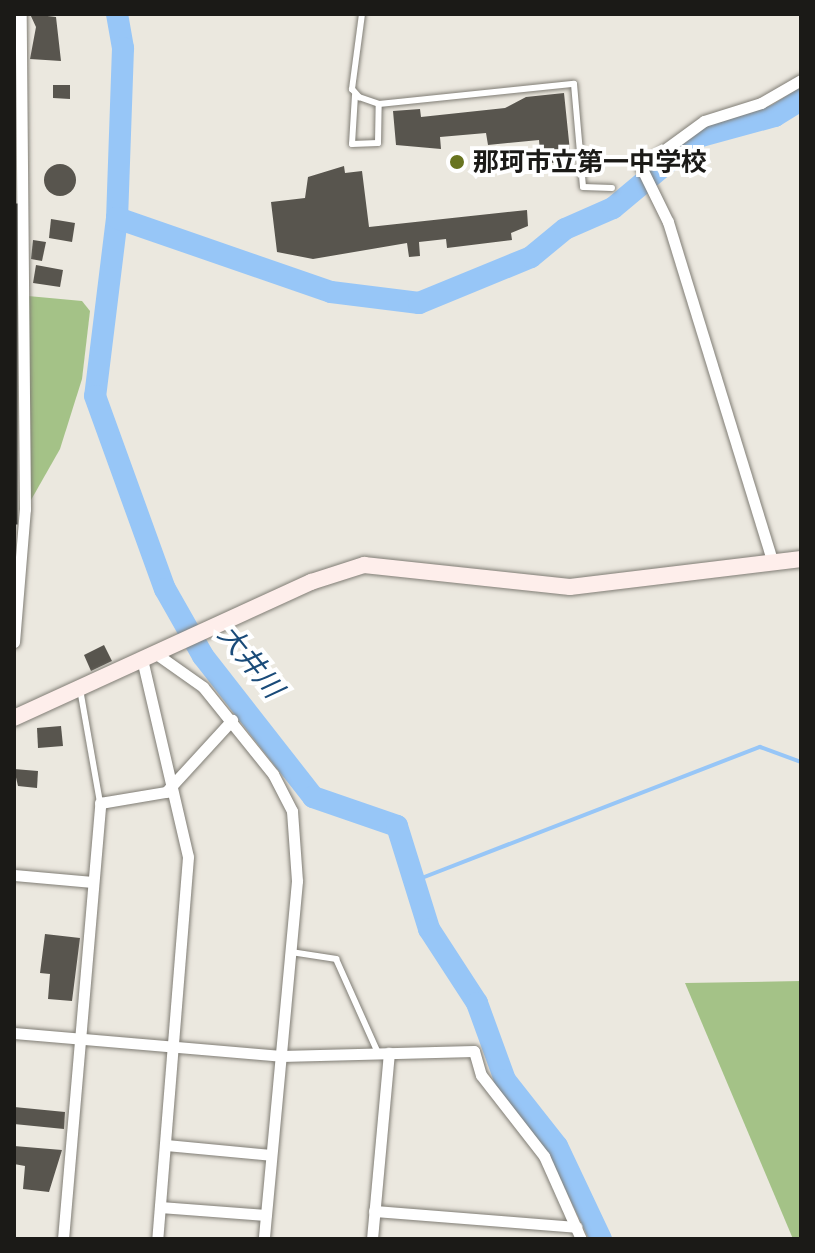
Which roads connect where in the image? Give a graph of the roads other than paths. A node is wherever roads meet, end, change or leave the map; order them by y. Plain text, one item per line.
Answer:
1 (21, 14) edge
2 (362, 14) edge
3 (801, 80) edge
4 (355, 95) junction
5 (379, 104) junction
6 (612, 188) dead end
7 (801, 559) edge
8 (772, 560) junction
9 (14, 642) edge
10 (149, 656) junction
11 (80, 688) junction
12 (14, 718) edge
13 (232, 720) junction
14 (175, 785) junction
15 (100, 803) junction
16 (14, 875) edge
17 (93, 882) junction
18 (291, 952) junction
19 (14, 1033) edge
20 (80, 1039) junction
21 (175, 1047) junction
22 (384, 1053) junction
23 (281, 1056) junction
24 (166, 1145) junction
25 (271, 1155) junction
26 (160, 1207) junction
27 (374, 1211) junction
28 (266, 1215) junction
29 (576, 1227) junction
30 (63, 1239) edge
31 (157, 1239) edge
32 (264, 1239) edge
33 (372, 1239) edge
34 (581, 1239) edge

1 - 9 street
2 - 4 lane
3 - 8 street
4 - 5 lane
4 - 5 lane
5 - 6 lane
7 - 8 street
8 - 10 street
10 - 11 street
10 - 13 street
10 - 14 street
11 - 12 street
11 - 15 lane
13 - 14 street
13 - 18 street
14 - 15 street
14 - 21 street
15 - 17 street
16 - 17 street
17 - 20 street
18 - 22 lane
18 - 23 street
19 - 20 street
20 - 21 street
20 - 30 street
21 - 23 street
21 - 24 street
22 - 23 street
22 - 27 street
22 - 29 street
23 - 25 street
24 - 25 street
24 - 26 street
25 - 28 street
26 - 28 street
26 - 31 street
27 - 29 street
27 - 33 street
28 - 32 street
29 - 34 street

